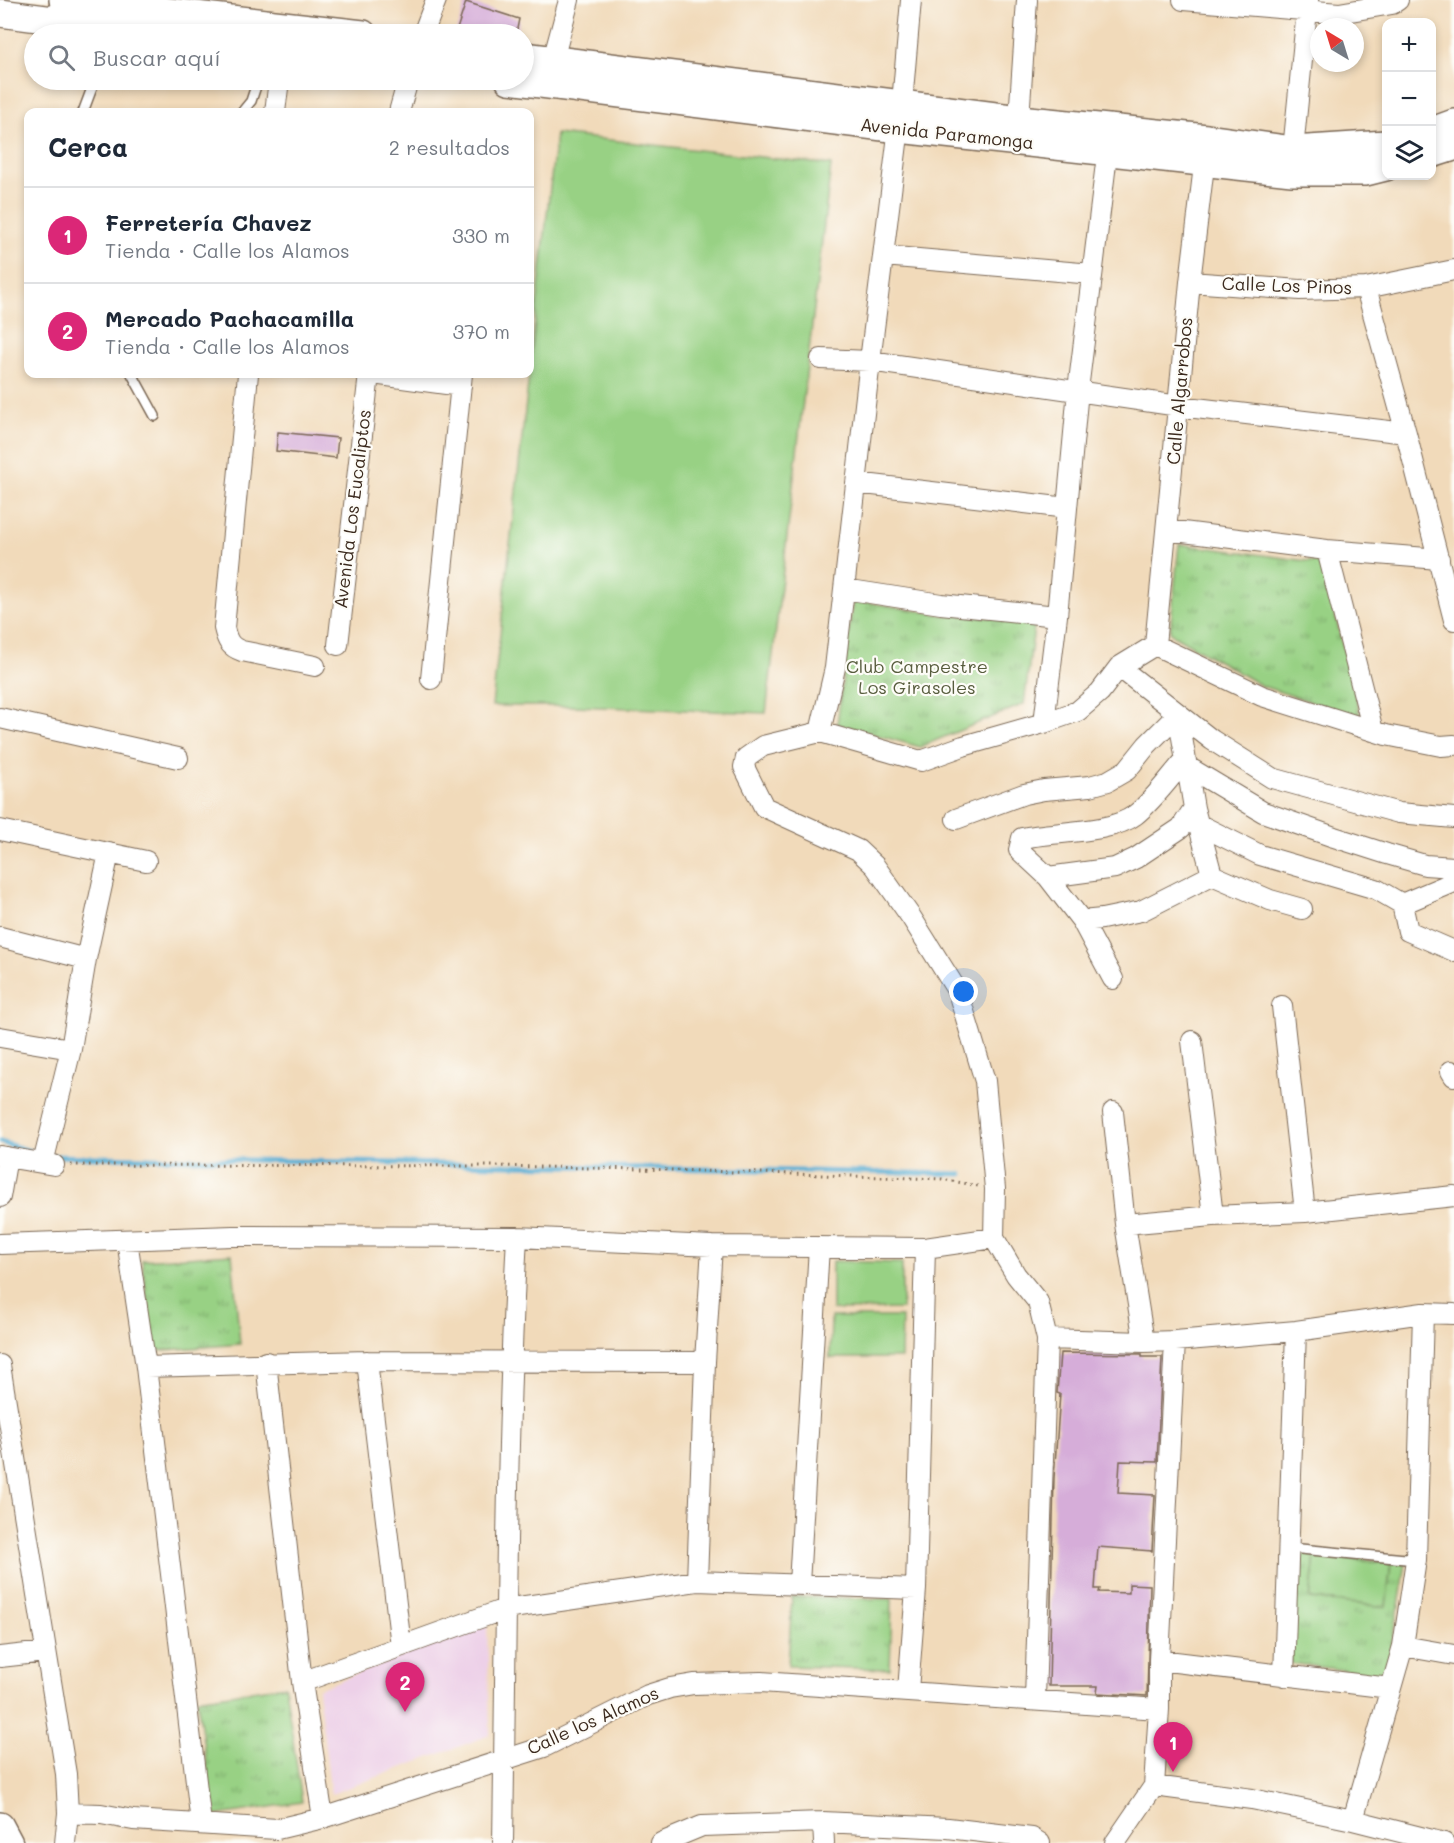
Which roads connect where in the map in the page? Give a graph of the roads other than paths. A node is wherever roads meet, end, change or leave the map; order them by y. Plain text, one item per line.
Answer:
1 (63, 0) edge
2 (436, 0) edge
3 (569, 0) edge
4 (911, 0) edge
5 (1027, 0) edge
6 (1183, 0) edge
7 (1398, 0) edge
8 (1308, 5) edge
9 (0, 13) edge
10 (128, 22) edge
11 (166, 24) edge
12 (427, 24) edge
13 (534, 57) edge
14 (553, 60) junction
15 (534, 82) edge
16 (91, 90) edge
17 (255, 90) edge
18 (278, 90) edge
19 (405, 90) edge
20 (84, 108) edge
21 (245, 108) edge
22 (276, 108) edge
23 (400, 108) edge
24 (901, 116) junction
25 (1019, 119) junction
26 (1454, 123) edge
27 (1436, 129) edge
28 (1109, 140) junction
29 (1382, 144) edge
30 (1454, 147) edge
31 (1205, 150) junction
32 (1293, 150) junction
33 (1436, 152) edge
34 (1382, 168) edge
35 (884, 256) junction
36 (1454, 270) edge
37 (1092, 274) junction
38 (1190, 282) junction
39 (1366, 288) junction
40 (820, 359) dead end
41 (870, 361) junction
42 (134, 378) edge
43 (248, 378) edge
44 (371, 378) edge
45 (432, 378) edge
46 (462, 380) edge
47 (1078, 390) junction
48 (1179, 406) junction
49 (155, 416) dead end
50 (1406, 433) junction
51 (856, 483) junction
52 (1067, 508) junction
53 (1167, 530) junction
54 (1327, 550) junction
55 (1438, 559) junction
56 (844, 589) junction
57 (1057, 616) junction
58 (1454, 620) edge
59 (338, 645) dead end
60 (1155, 645) junction
61 (315, 666) dead end
62 (1119, 667) junction
63 (431, 679) dead end
64 (1178, 714) junction
65 (0, 718) edge
66 (1044, 723) junction
67 (1373, 731) junction
68 (820, 732) junction
69 (1454, 745) edge
70 (178, 758) dead end
71 (1187, 764) junction
72 (1196, 816) junction
73 (1454, 818) edge
74 (956, 819) dead end
75 (0, 830) edge
76 (109, 853) junction
77 (147, 861) dead end
78 (1454, 867) edge
79 (1212, 875) junction
80 (1048, 877) junction
81 (1454, 882) edge
82 (1402, 904) junction
83 (1302, 909) dead end
84 (1082, 921) junction
85 (0, 937) edge
86 (1454, 951) edge
87 (86, 959) junction
88 (1113, 979) dead end
89 (1282, 1006) dead end
90 (0, 1037) edge
91 (1192, 1041) dead end
92 (71, 1049) junction
93 (1113, 1112) dead end
94 (3, 1157) edge
95 (1454, 1196) edge
96 (0, 1197) edge
97 (1305, 1212) junction
98 (1214, 1216) junction
99 (1125, 1224) junction
100 (517, 1237) junction
101 (994, 1238) junction
102 (127, 1240) junction
103 (0, 1244) edge
104 (712, 1246) junction
105 (819, 1247) junction
106 (924, 1248) junction
107 (1423, 1313) junction
108 (1454, 1314) edge
109 (1296, 1331) junction
110 (1047, 1339) junction
111 (1175, 1341) junction
112 (1144, 1342) junction
113 (367, 1361) junction
114 (510, 1361) junction
115 (266, 1362) junction
116 (705, 1362) junction
117 (0, 1365) edge
118 (146, 1367) junction
119 (1290, 1548) junction
120 (1416, 1560) junction
121 (697, 1581) junction
122 (800, 1584) junction
123 (915, 1589) junction
124 (505, 1609) junction
125 (401, 1646) junction
126 (1403, 1646) junction
127 (45, 1652) junction
128 (1454, 1655) edge
129 (0, 1657) edge
130 (1159, 1660) junction
131 (1284, 1676) junction
132 (302, 1682) junction
133 (1390, 1688) junction
134 (908, 1690) junction
135 (1035, 1699) junction
136 (1159, 1708) junction
137 (505, 1759) junction
138 (1154, 1786) junction
139 (68, 1814) junction
140 (322, 1818) junction
141 (1353, 1820) junction
142 (823, 1822) junction
143 (201, 1823) junction
144 (0, 1826) edge
145 (703, 1835) edge
146 (948, 1835) edge
147 (9, 1843) edge
148 (65, 1843) edge
149 (503, 1843) edge
150 (661, 1843) edge
151 (824, 1843) edge
152 (1040, 1843) edge
153 (1115, 1843) edge
154 (1444, 1843) edge

1 - 10 street
2 - 12 street
3 - 14 street
4 - 24 street
5 - 25 street
6 - 8 street
7 - 8 street
8 - 32 street
9 - 10 street
10 - 11 street
13 - 14 street, Avenida Paramonga
14 - 24 street, Avenida Paramonga
15 - 24 street, Avenida Paramonga
16 - 20 lane
17 - 21 lane
18 - 22 street
19 - 23 street
24 - 25 street, Avenida Paramonga
24 - 28 street, Avenida Paramonga
24 - 35 street
25 - 28 street, Avenida Paramonga
26 - 27 street
28 - 31 street, Avenida Paramonga
28 - 37 street
29 - 32 street, Avenida Paramonga
30 - 33 street
31 - 32 street, Avenida Paramonga
31 - 34 street, Avenida Paramonga
31 - 38 street, Calle Algarrobos
35 - 37 street
35 - 41 street
36 - 39 street, Calle Los Pinos
37 - 47 street
38 - 39 street, Calle Los Pinos
38 - 48 street, Calle Algarrobos
39 - 50 street
40 - 41 street
41 - 47 street
41 - 51 street
42 - 49 lane
43 - 61 street
44 - 59 street, Avenida Los Eucaliptos
45 - 46 street
46 - 63 street
47 - 48 street
47 - 52 street
48 - 50 street
48 - 53 street, Calle Algarrobos
50 - 55 street
51 - 52 street
51 - 56 street
52 - 57 street
53 - 54 street
53 - 60 street, Calle Algarrobos
54 - 55 street
54 - 67 street
55 - 58 street
56 - 57 street
56 - 68 street
57 - 66 street
60 - 62 street
60 - 67 street
62 - 64 street
62 - 66 street
64 - 71 street
64 - 73 street
64 - 74 street
65 - 70 street
66 - 68 street
67 - 69 street
68 - 101 street
71 - 72 street
71 - 78 street
71 - 80 street
72 - 79 street
72 - 80 street
72 - 82 street
75 - 76 street
76 - 77 street
76 - 87 street
79 - 83 street
79 - 84 street
80 - 84 street
81 - 82 street
82 - 86 street
84 - 88 street
85 - 87 street
87 - 92 street
89 - 97 street
90 - 92 street
91 - 98 street
92 - 94 street
93 - 99 street
94 - 96 street
95 - 97 street
97 - 98 street
98 - 99 street
99 - 112 street
100 - 102 street
100 - 104 street
100 - 114 street
101 - 106 street
101 - 110 street
102 - 103 street
102 - 118 street
104 - 105 street
104 - 116 street
105 - 106 street
105 - 122 street
106 - 123 street
107 - 108 street
107 - 109 street
107 - 120 street
109 - 111 street
109 - 119 street
110 - 112 street
110 - 135 street
111 - 112 street
111 - 130 street
113 - 114 street
113 - 115 street
113 - 125 street
114 - 116 street
114 - 124 street
115 - 118 street
115 - 132 street
116 - 121 street
117 - 127 street
118 - 143 street
119 - 120 lane
119 - 131 street
120 - 126 street
121 - 122 street
121 - 124 street
122 - 123 street
123 - 134 street
124 - 125 street
124 - 137 street
125 - 132 street
126 - 128 street
126 - 133 street
127 - 129 street
127 - 139 street
130 - 131 street
130 - 136 street
131 - 133 street
132 - 140 street
133 - 141 street
134 - 135 street, Calle los Alamos
134 - 137 street, Calle los Alamos
135 - 136 street, Calle los Alamos
136 - 138 street
137 - 140 street, Calle los Alamos
137 - 149 street
138 - 141 street
138 - 153 street
139 - 143 street, Calle los Alamos
139 - 148 street
140 - 143 street, Calle los Alamos
141 - 154 street
142 - 145 street
142 - 146 street
142 - 151 street
144 - 147 street
145 - 150 street
146 - 152 street

